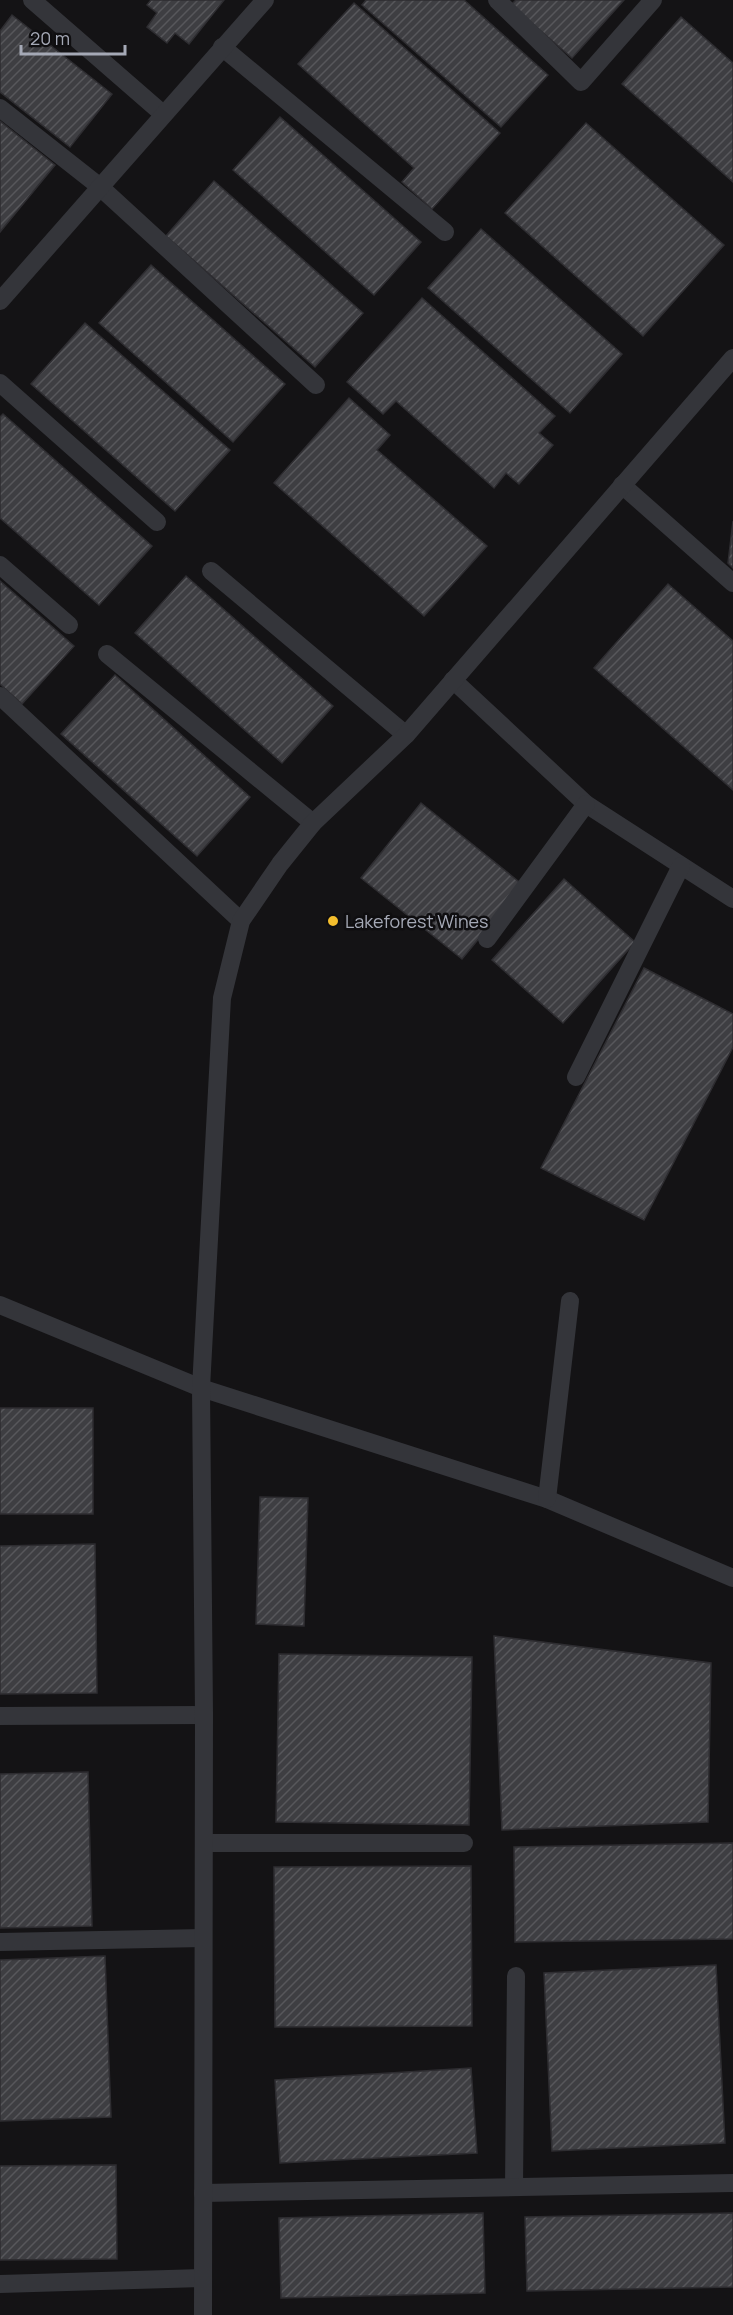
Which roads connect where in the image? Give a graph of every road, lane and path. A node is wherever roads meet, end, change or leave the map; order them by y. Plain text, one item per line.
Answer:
1 (32, 0) edge
2 (264, 0) edge
3 (497, 0) edge
4 (652, 0) edge
5 (222, 47) junction
6 (0, 108) edge
7 (163, 114) junction
8 (99, 186) junction
9 (445, 232) dead end
10 (0, 301) edge
11 (733, 358) edge
12 (0, 382) edge
13 (316, 385) dead end
14 (622, 486) junction
15 (157, 522) dead end
16 (0, 565) edge
17 (211, 571) dead end
18 (733, 583) edge
19 (69, 625) dead end
20 (106, 654) dead end
21 (453, 680) junction
22 (0, 696) edge
23 (406, 735) junction
24 (586, 804) junction
25 (313, 824) junction
26 (681, 866) junction
27 (733, 899) edge
28 (241, 921) junction
29 (487, 939) dead end
30 (576, 1077) dead end
31 (570, 1301) dead end
32 (0, 1305) edge
33 (201, 1388) junction
34 (547, 1500) junction
35 (733, 1578) edge
36 (204, 1715) junction
37 (0, 1716) edge
38 (204, 1843) junction
39 (464, 1843) dead end
40 (203, 1938) junction
41 (0, 1942) edge
42 (516, 1976) dead end
43 (733, 2183) edge
44 (514, 2187) junction
45 (203, 2193) junction
46 (202, 2278) junction
47 (0, 2284) edge
48 (203, 2315) edge

1 - 7 lane
2 - 5 lane
3 - 4 lane
5 - 7 lane
5 - 9 lane
6 - 8 lane
7 - 8 lane
8 - 10 lane
8 - 13 lane
11 - 14 lane
12 - 15 lane
14 - 18 lane
14 - 21 lane
16 - 19 lane
17 - 23 lane
20 - 25 lane
21 - 23 lane
21 - 24 lane
22 - 28 lane
23 - 25 lane
24 - 26 lane
24 - 29 lane
25 - 28 lane
26 - 27 lane
26 - 30 lane
28 - 33 lane
31 - 34 lane
32 - 33 lane
33 - 34 lane
33 - 36 lane
34 - 35 lane
36 - 37 lane
36 - 38 lane
38 - 39 lane
38 - 40 lane
40 - 41 lane
40 - 45 lane
42 - 44 lane
43 - 44 lane
44 - 45 lane
45 - 46 lane
46 - 47 lane
46 - 48 lane

